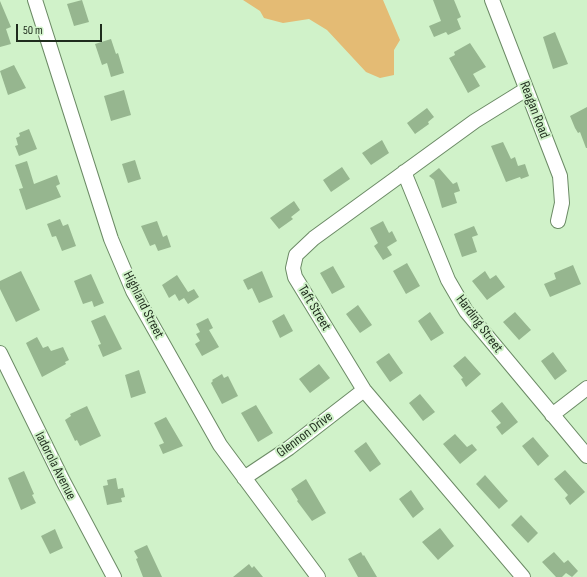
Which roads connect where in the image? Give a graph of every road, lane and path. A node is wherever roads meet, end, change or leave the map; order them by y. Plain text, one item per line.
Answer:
1 (35, 0) edge
2 (492, 0) edge
3 (526, 90) junction
4 (404, 172) junction
5 (558, 221) dead end
6 (0, 353) edge
7 (587, 388) edge
8 (364, 390) junction
9 (552, 415) junction
10 (587, 456) edge
11 (244, 478) junction
12 (114, 577) edge
13 (318, 577) edge
14 (523, 577) edge

1 - 11 street, Highland Street
2 - 3 street, Reagan Road
3 - 4 street, Taft Street
3 - 5 street, Reagan Road
4 - 8 street, Taft Street
4 - 9 street, Harding Street
6 - 12 street, Iadorola Avenue
7 - 9 street
8 - 11 street, Glennon Drive
8 - 14 street, Taft Street
9 - 10 street, Harding Street
11 - 13 street, Highland Street

